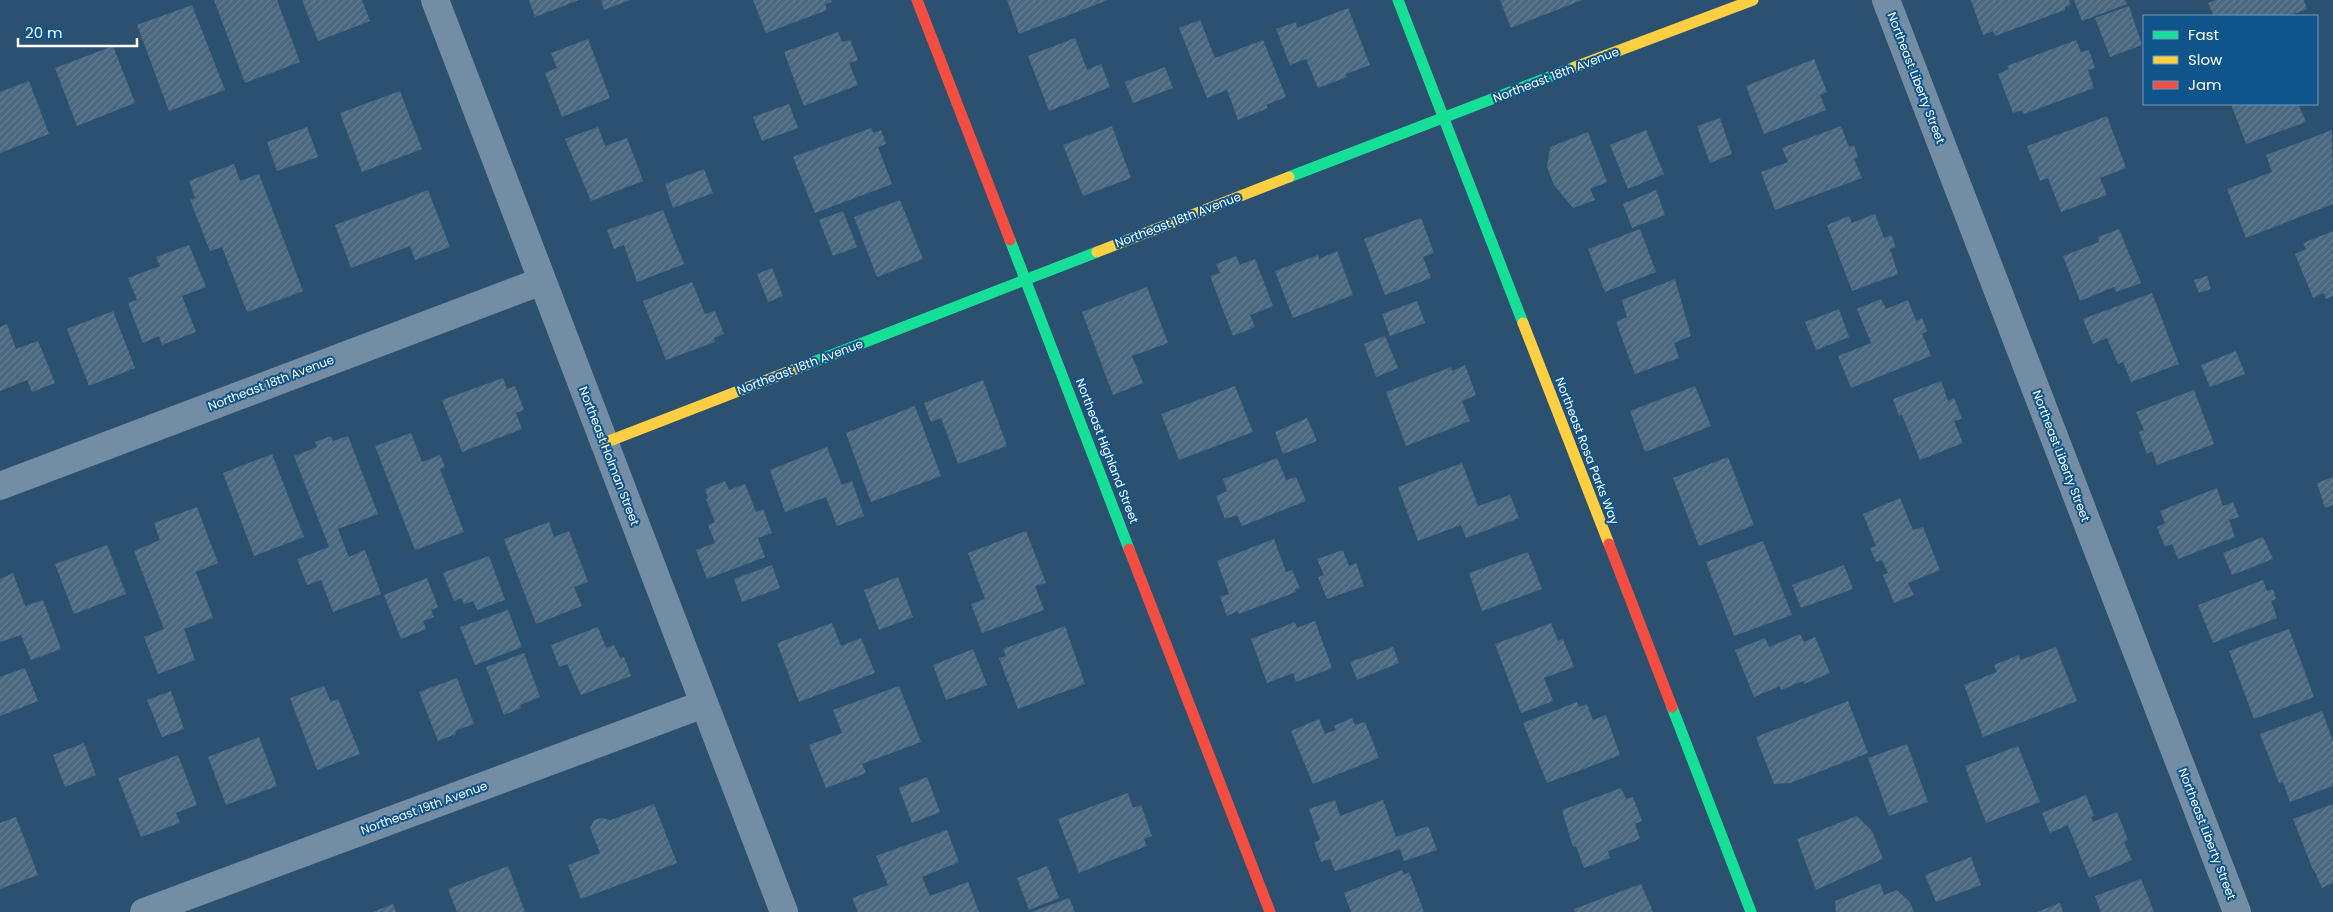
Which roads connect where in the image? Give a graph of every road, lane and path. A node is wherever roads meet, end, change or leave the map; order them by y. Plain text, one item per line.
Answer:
1 (435, 0) edge
2 (918, 0) edge
3 (1398, 0) edge
4 (1753, 0) edge
5 (1886, 0) edge
6 (1443, 117) junction
7 (1025, 279) junction
8 (542, 281) junction
9 (604, 443) junction
10 (0, 486) edge
11 (704, 704) junction
12 (144, 912) edge
13 (784, 912) edge
14 (1270, 912) edge
15 (1751, 912) edge
16 (2237, 912) edge

1 - 8 street, Northeast Holman Street
2 - 7 street, Northeast Highland Street
3 - 6 street, Northeast Rosa Parks Way
4 - 6 street, Northeast 18th Avenue
5 - 16 street, Northeast Liberty Street
6 - 7 street, Northeast 18th Avenue
6 - 15 street, Northeast Rosa Parks Way
7 - 9 street, Northeast 18th Avenue
7 - 14 street, Northeast Highland Street
8 - 9 street, Northeast Holman Street
8 - 10 street, Northeast 18th Avenue
9 - 11 street, Northeast Holman Street
11 - 12 street, Northeast 19th Avenue
11 - 13 street, Northeast Holman Street

